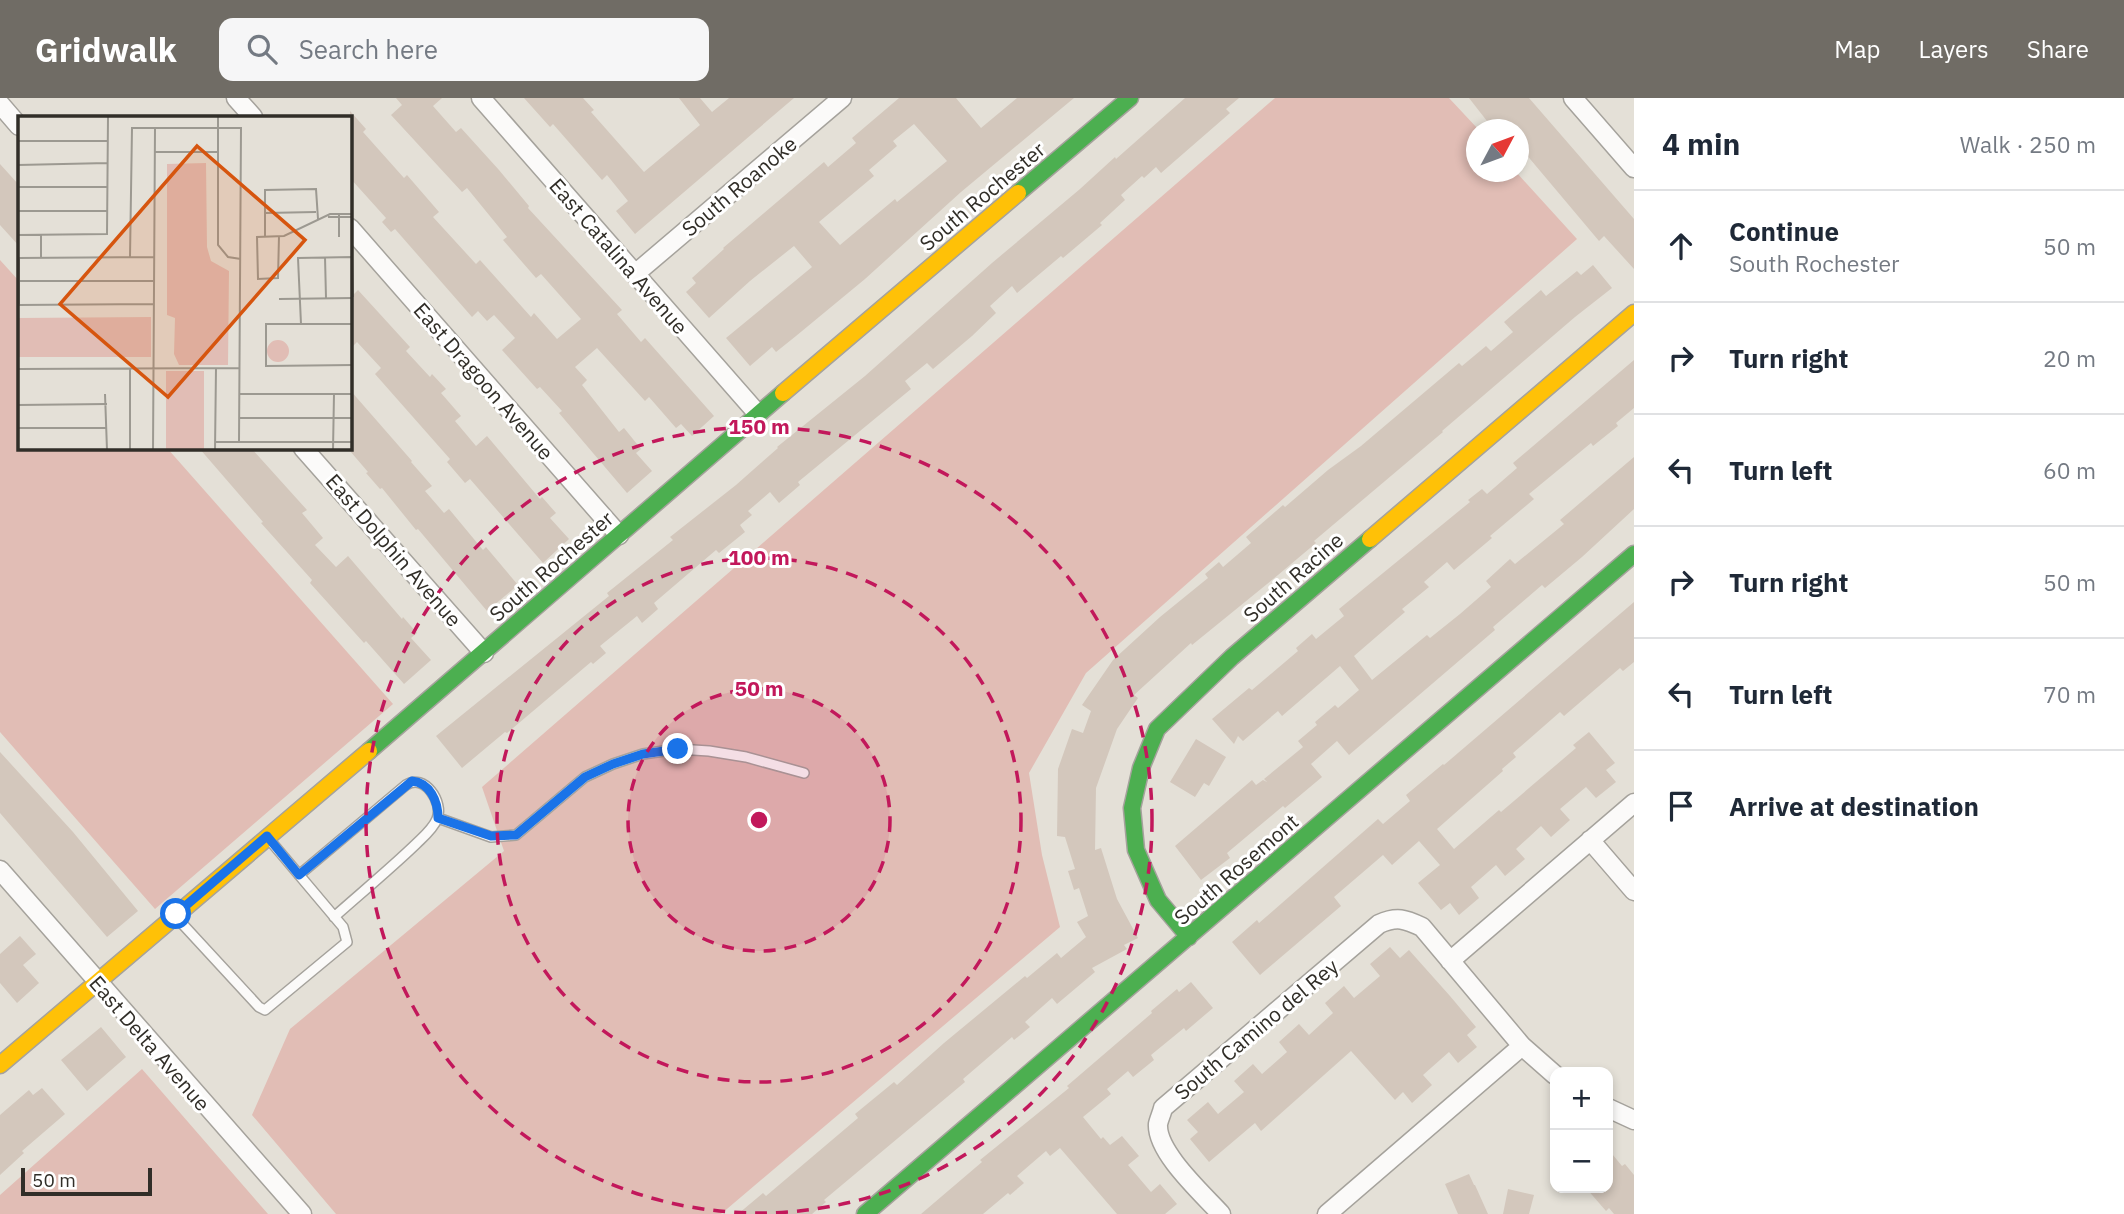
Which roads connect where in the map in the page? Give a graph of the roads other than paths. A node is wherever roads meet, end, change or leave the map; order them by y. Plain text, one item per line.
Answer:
1 (236, 98) edge
2 (481, 98) edge
3 (842, 98) edge
4 (1130, 98) edge
5 (1573, 98) edge
6 (0, 104) edge
7 (252, 116) edge
8 (18, 125) edge
9 (1634, 169) edge
10 (352, 230) edge
11 (635, 274) junction
12 (1634, 313) edge
13 (758, 414) junction
14 (305, 450) edge
15 (619, 535) junction
16 (1634, 554) edge
17 (484, 653) junction
18 (804, 773) dead end
19 (1634, 803) edge
20 (438, 818) junction
21 (267, 836) junction
22 (1590, 841) junction
23 (0, 870) edge
24 (299, 875) junction
25 (1634, 891) edge
26 (175, 915) junction
27 (334, 917) junction
28 (1189, 937) junction
29 (1450, 961) junction
30 (97, 982) junction
31 (1522, 1046) junction
32 (0, 1065) edge
33 (1550, 1070) edge
34 (1613, 1110) edge
35 (1634, 1120) edge
36 (302, 1214) edge
37 (864, 1214) edge
38 (1221, 1214) edge
39 (1327, 1214) edge

1 - 7 street
2 - 11 street, East Catalina Avenue
3 - 11 street, South Roanoke
4 - 13 street, South Rochester
5 - 9 street
6 - 8 street
10 - 15 street, East Dragoon Avenue
11 - 13 street, East Catalina Avenue
12 - 28 street, South Racine
13 - 15 street, South Rochester
14 - 17 street, East Dolphin Avenue
15 - 17 street, South Rochester
16 - 28 street, South Rosemont
17 - 21 street, South Rochester
18 - 20 lane
19 - 22 street
20 - 24 lane
20 - 27 lane
21 - 24 lane
21 - 26 street, South Rochester
22 - 25 street
22 - 29 street
23 - 30 street, East Delta Avenue
24 - 27 lane
26 - 27 lane
26 - 30 street, South Rochester
28 - 37 street, South Rosemont
29 - 31 street, South Camino del Rey
29 - 38 street, South Camino del Rey
30 - 32 street, South Rochester
30 - 36 street, East Delta Avenue
31 - 33 street, South Camino del Rey
31 - 39 street
34 - 35 street

